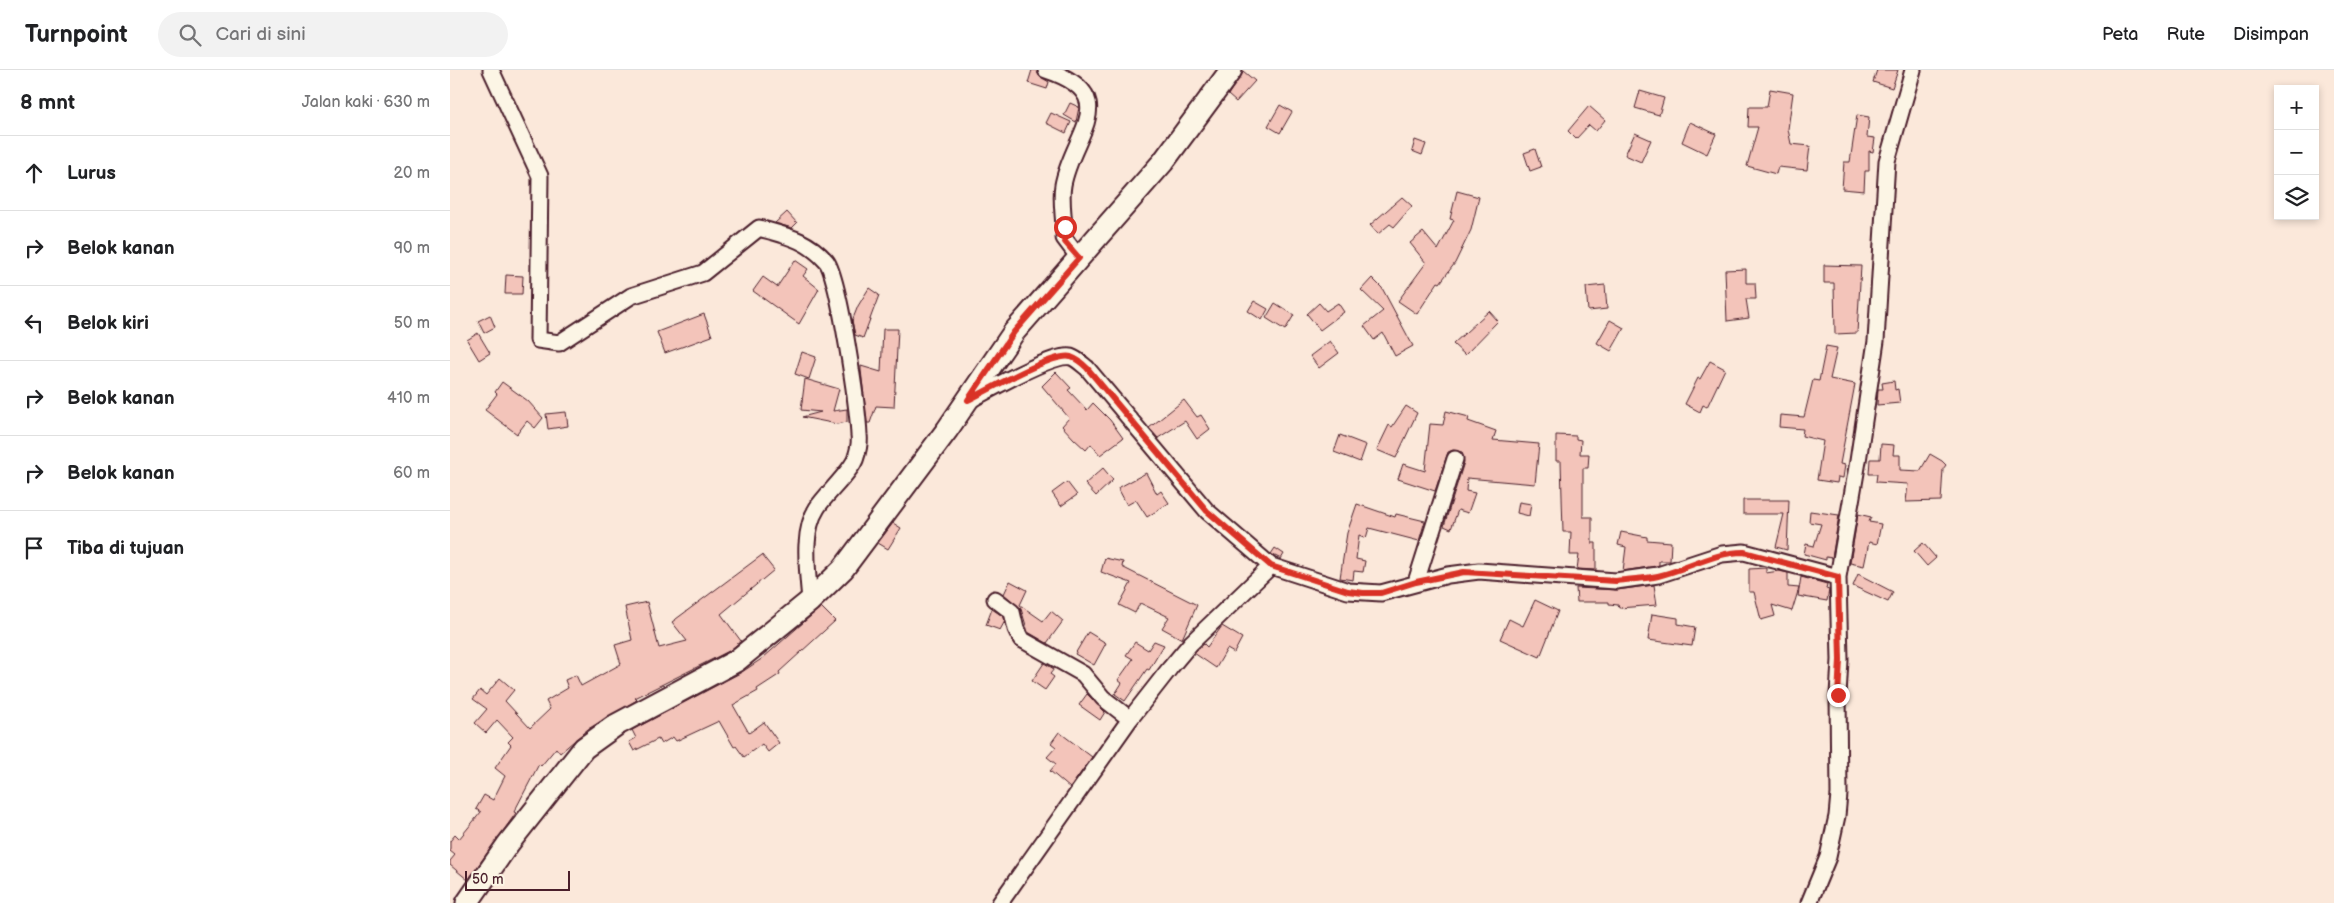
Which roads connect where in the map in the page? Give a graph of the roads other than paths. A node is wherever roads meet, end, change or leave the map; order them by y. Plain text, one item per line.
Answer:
1 (491, 70) edge
2 (1046, 70) edge
3 (1231, 70) edge
4 (1913, 70) edge
5 (1079, 258) junction
6 (968, 400) junction
7 (1455, 458) dead end
8 (1271, 566) junction
9 (1838, 577) junction
10 (1416, 582) junction
11 (995, 599) dead end
12 (810, 601) junction
13 (1130, 719) junction
14 (467, 903) edge
15 (1000, 903) edge
16 (1809, 903) edge

1 - 12 street
2 - 5 street
3 - 5 street
4 - 9 street
5 - 6 street
6 - 8 street
6 - 12 street
7 - 10 street
8 - 10 street
8 - 13 street
9 - 10 street
9 - 16 street
11 - 13 street
12 - 14 street
13 - 15 street

